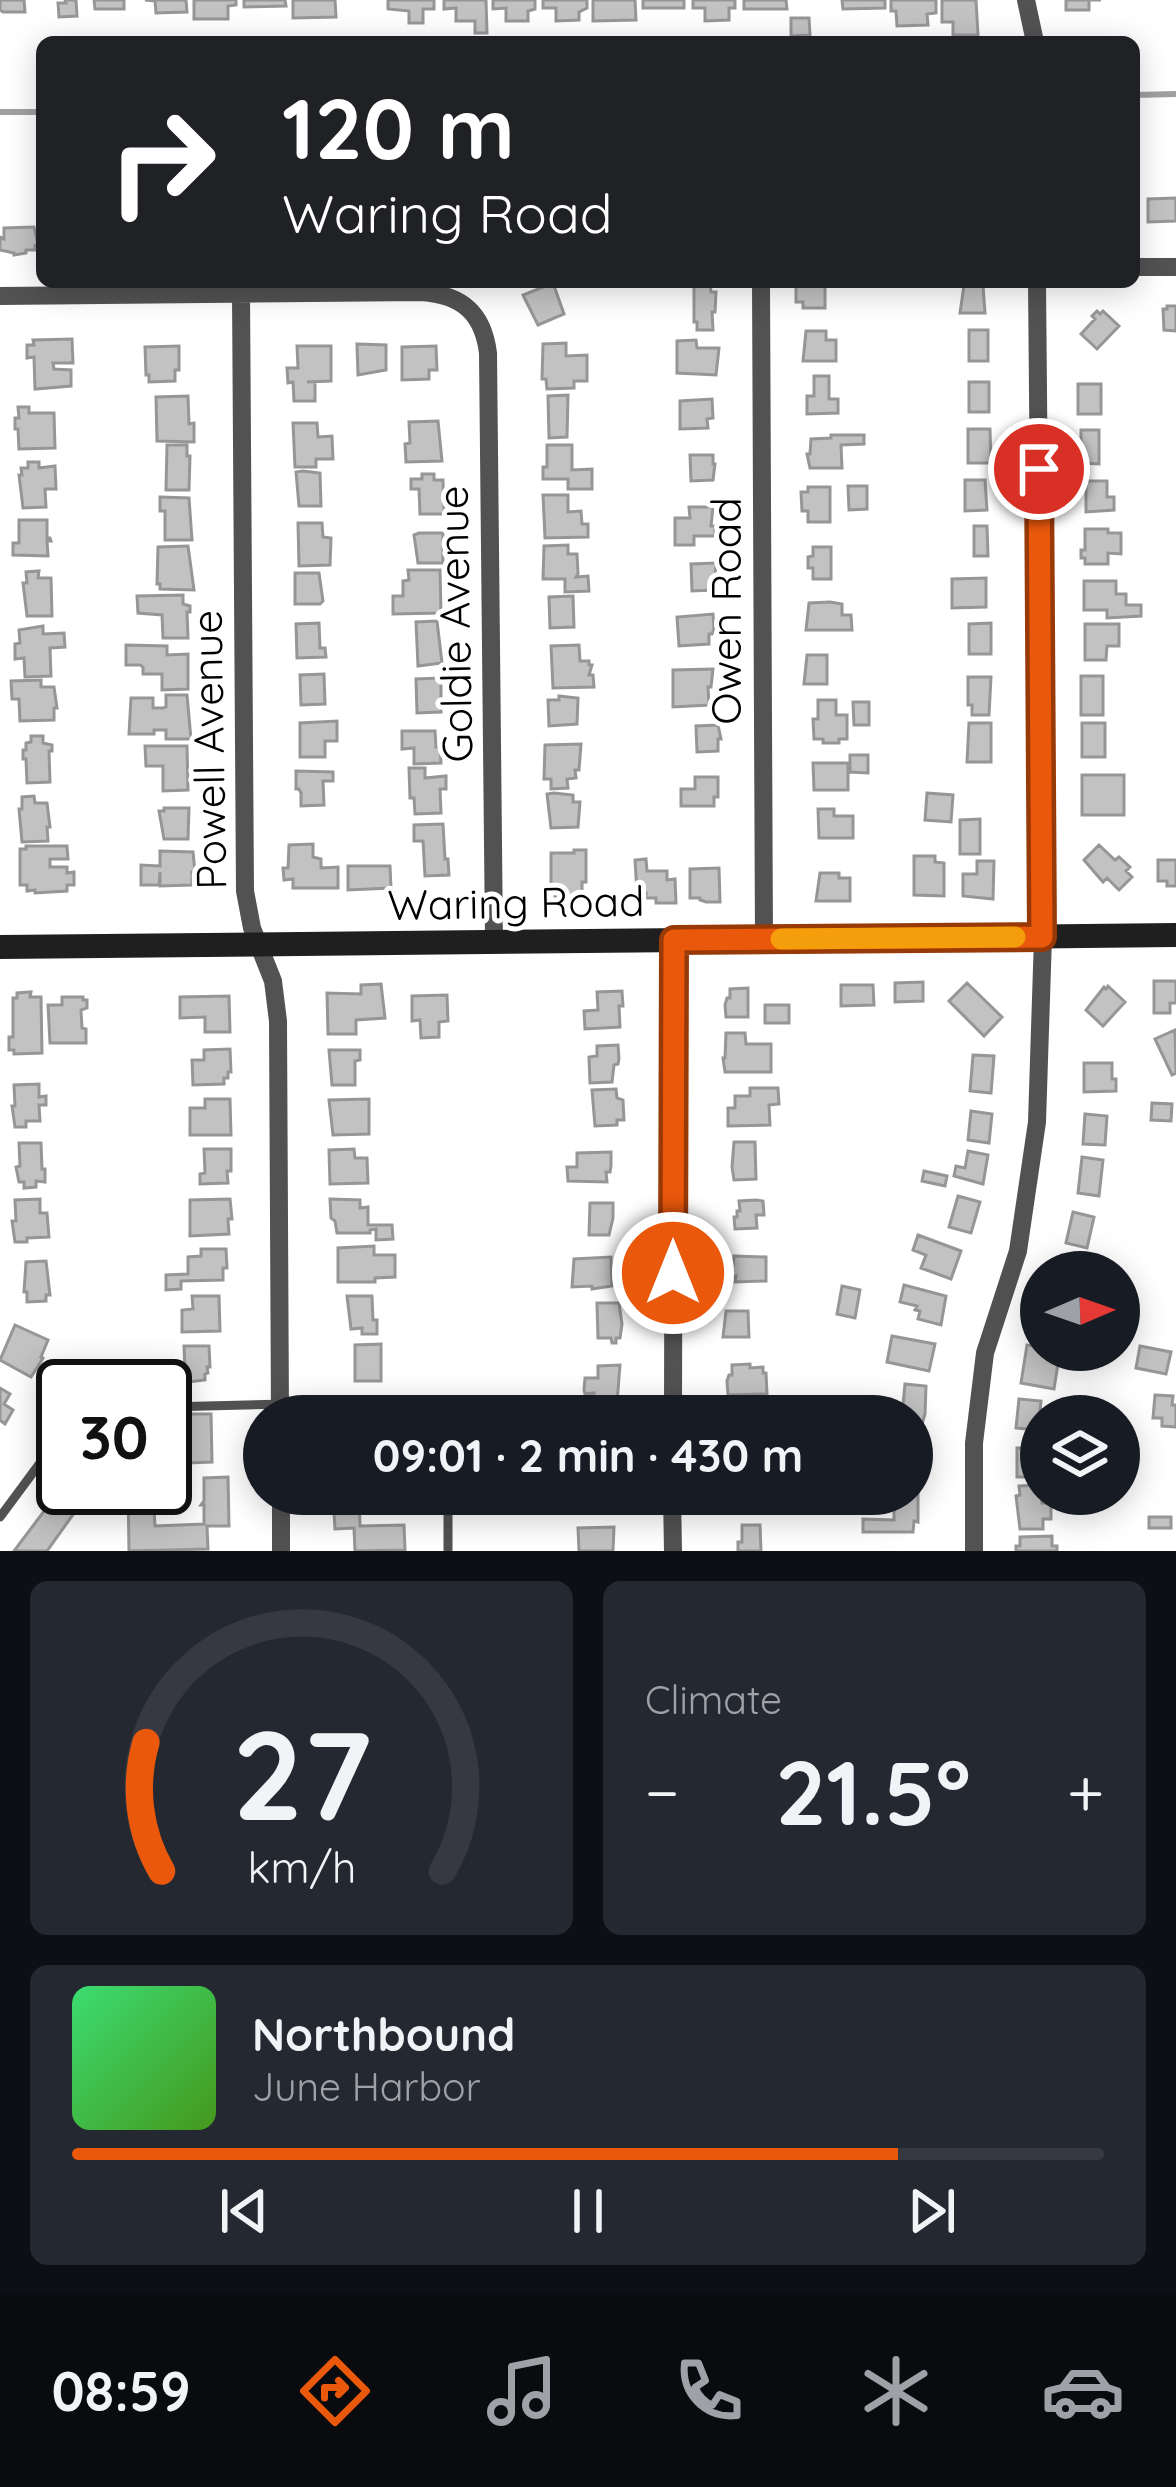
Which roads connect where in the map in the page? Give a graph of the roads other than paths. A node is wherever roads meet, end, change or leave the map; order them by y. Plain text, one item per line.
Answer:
1 (1026, 0) edge
2 (1034, 36) edge
3 (1140, 267) edge
4 (1176, 267) edge
5 (760, 288) edge
6 (1037, 288) edge
7 (241, 294) junction
8 (0, 296) edge
9 (1176, 935) edge
10 (1042, 937) junction
11 (674, 940) junction
12 (764, 940) junction
13 (494, 941) junction
14 (258, 946) junction
15 (0, 947) edge
16 (280, 1395) edge
17 (673, 1395) edge
18 (192, 1408) edge
19 (243, 1409) edge
20 (36, 1468) edge
21 (281, 1515) edge
22 (448, 1515) edge
23 (673, 1515) edge
24 (0, 1517) edge
25 (281, 1551) edge
26 (448, 1551) edge
27 (673, 1551) edge
28 (974, 1551) edge

1 - 2 street
3 - 4 street
5 - 12 street, Owen Road
6 - 10 street
7 - 8 street
7 - 13 street, Goldie Avenue
7 - 14 street, Powell Avenue
9 - 10 street, Waring Road
10 - 12 street, Waring Road
10 - 28 street
11 - 12 street, Waring Road
11 - 13 street, Waring Road
11 - 17 street
13 - 14 street, Waring Road
14 - 15 street, Waring Road
14 - 16 street, Powell Avenue
18 - 19 lane
20 - 24 lane
21 - 25 street
22 - 26 lane
23 - 27 street

